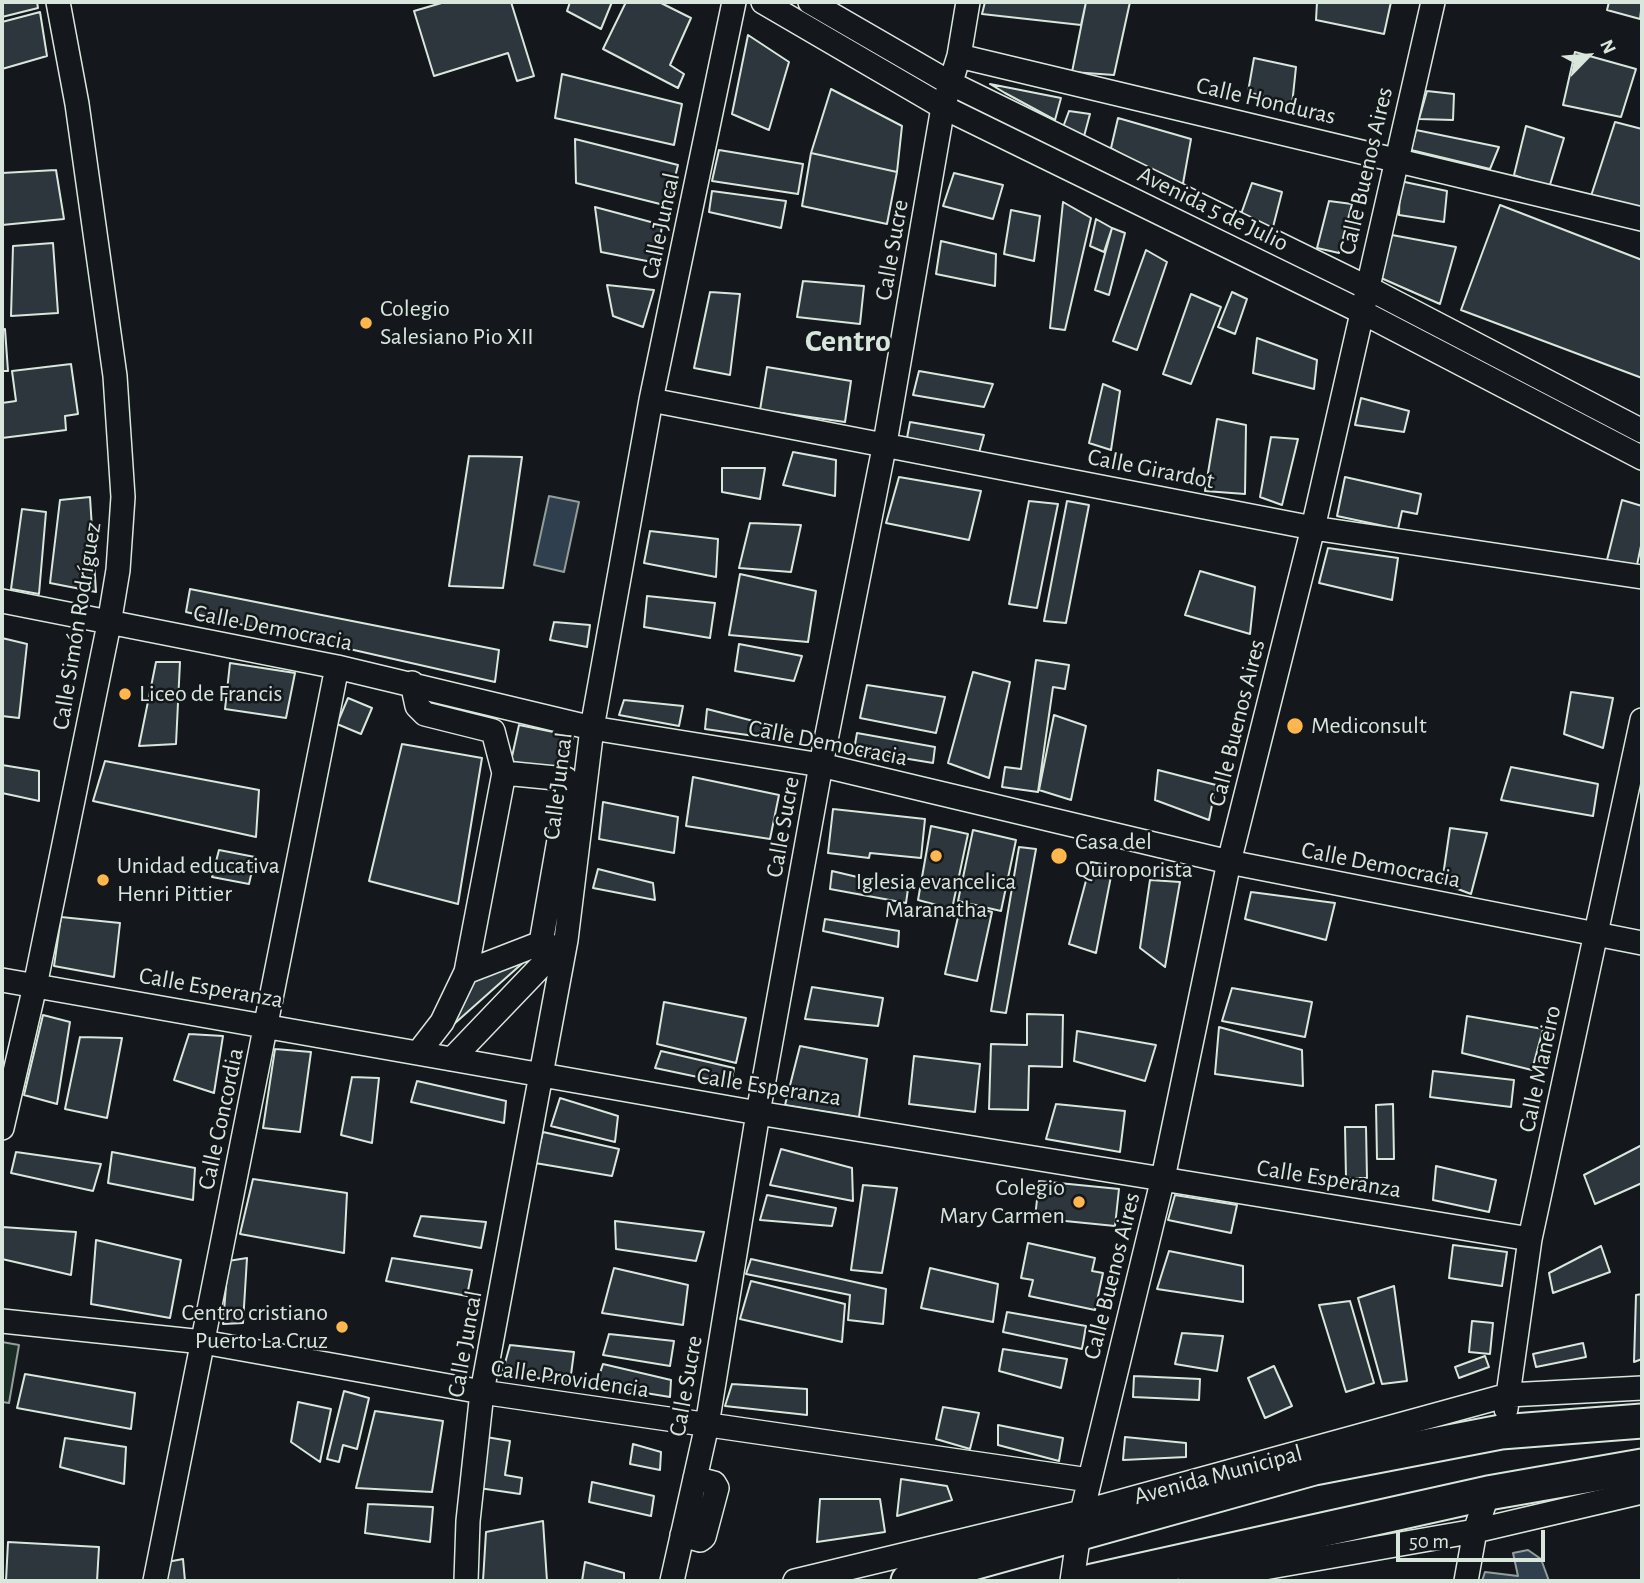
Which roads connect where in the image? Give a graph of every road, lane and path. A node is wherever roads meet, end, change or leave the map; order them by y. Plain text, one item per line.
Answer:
1 (58, 2) edge
2 (734, 2) edge
3 (763, 2) edge
4 (810, 2) edge
5 (968, 2) edge
6 (1433, 2) edge
7 (959, 55) junction
8 (950, 83) junction
9 (943, 107) junction
10 (1396, 159) junction
11 (1642, 219) edge
12 (1366, 287) junction
13 (1360, 311) junction
14 (652, 401) junction
15 (1642, 431) edge
16 (885, 443) junction
17 (1642, 458) edge
18 (1313, 528) junction
19 (1642, 577) edge
20 (2, 601) edge
21 (109, 624) junction
22 (337, 667) junction
23 (412, 683) junction
24 (1642, 720) edge
25 (592, 728) junction
26 (821, 765) junction
27 (504, 773) junction
28 (1229, 862) junction
29 (1596, 932) junction
30 (566, 940) junction
31 (1642, 943) edge
32 (466, 972) junction
33 (2, 980) edge
34 (35, 986) junction
35 (268, 1024) junction
36 (418, 1053) junction
37 (452, 1059) junction
38 (542, 1076) junction
39 (758, 1112) junction
40 (2, 1128) edge
41 (1163, 1178) junction
42 (1530, 1239) junction
43 (2, 1321) edge
44 (203, 1342) junction
45 (1642, 1388) edge
46 (482, 1392) junction
47 (1508, 1395) junction
48 (1642, 1422) edge
49 (707, 1425) junction
50 (1501, 1432) junction
51 (1642, 1466) edge
52 (1089, 1480) junction
53 (1642, 1492) edge
54 (1488, 1493) junction
55 (1081, 1524) junction
56 (1475, 1531) junction
57 (155, 1581) edge
58 (466, 1581) edge
59 (672, 1581) edge
60 (795, 1581) edge
61 (908, 1581) edge
62 (1072, 1581) edge
63 (1092, 1581) edge
64 (1190, 1581) edge
65 (1466, 1581) edge

1 - 21 street, Calle Simón Rodríguez
2 - 14 street, Calle Juncal
3 - 9 street, Avenida 5 de Julio
4 - 8 street, Avenida 5 de Julio
5 - 7 street, Calle Sucre
6 - 10 street, Calle Buenos Aires
7 - 8 street, Calle Sucre
7 - 10 street, Calle Honduras
8 - 9 street, Calle Sucre
8 - 12 street, Avenida 5 de Julio
9 - 13 street, Avenida 5 de Julio
9 - 16 street, Calle Sucre
10 - 11 street, Calle Honduras
10 - 12 street, Calle Buenos Aires
12 - 13 street, Calle Buenos Aires
12 - 15 street, Avenida 5 de Julio
13 - 17 street, Avenida 5 de Julio
13 - 18 street, Calle Buenos Aires
14 - 16 street, Calle Girardot
14 - 25 street, Calle Juncal
16 - 18 street, Calle Girardot
16 - 26 street, Calle Sucre
18 - 19 street, Calle Girardot
18 - 28 street, Calle Buenos Aires
20 - 21 street, Calle Democracia
21 - 22 street, Calle Democracia
21 - 34 street, Calle Simón Rodríguez
22 - 23 street, Calle Democracia
22 - 35 street, Calle Concordia
23 - 25 street, Calle Democracia
23 - 27 street
24 - 29 street, Calle Maneiro
25 - 26 street, Calle Democracia
25 - 30 street, Calle Juncal
26 - 28 street, Calle Democracia
26 - 39 street, Calle Sucre
27 - 32 street
27 - 32 street
28 - 29 street, Calle Democracia
28 - 41 street, Calle Buenos Aires
29 - 31 street, Calle Democracia
29 - 42 street, Calle Maneiro
30 - 37 street
30 - 38 street, Calle Juncal
32 - 36 street
33 - 34 street, Calle Esperanza
34 - 35 street, Calle Esperanza
34 - 40 street, Calle Simón Rodríguez
35 - 36 street, Calle Esperanza
35 - 44 street, Calle Concordia
36 - 37 street, Calle Esperanza
37 - 38 street, Calle Esperanza
38 - 39 street, Calle Esperanza
38 - 46 street, Calle Juncal
39 - 41 street, Calle Esperanza
39 - 49 street, Calle Sucre
41 - 42 street, Calle Esperanza
41 - 52 street, Calle Buenos Aires
42 - 47 street, Calle Maneiro
43 - 44 street, Calle Providencia
44 - 46 street, Calle Providencia
44 - 57 street, Calle Concordia
45 - 47 street, Avenida Municipal
46 - 49 street, Calle Providencia
46 - 58 street, Calle Juncal
47 - 50 street, Calle Maneiro
47 - 55 street, Avenida Municipal
48 - 50 highway, Avenida Municipal
49 - 52 street, Calle Providencia
49 - 59 street, Calle Sucre
50 - 55 highway, Avenida Municipal
51 - 54 highway
52 - 55 street, Calle Buenos Aires
53 - 56 street
54 - 56 street
54 - 63 highway
55 - 60 street, Avenida Municipal
55 - 61 highway, Avenida Municipal
55 - 62 street, Calle Buenos Aires
56 - 64 street
56 - 65 street

